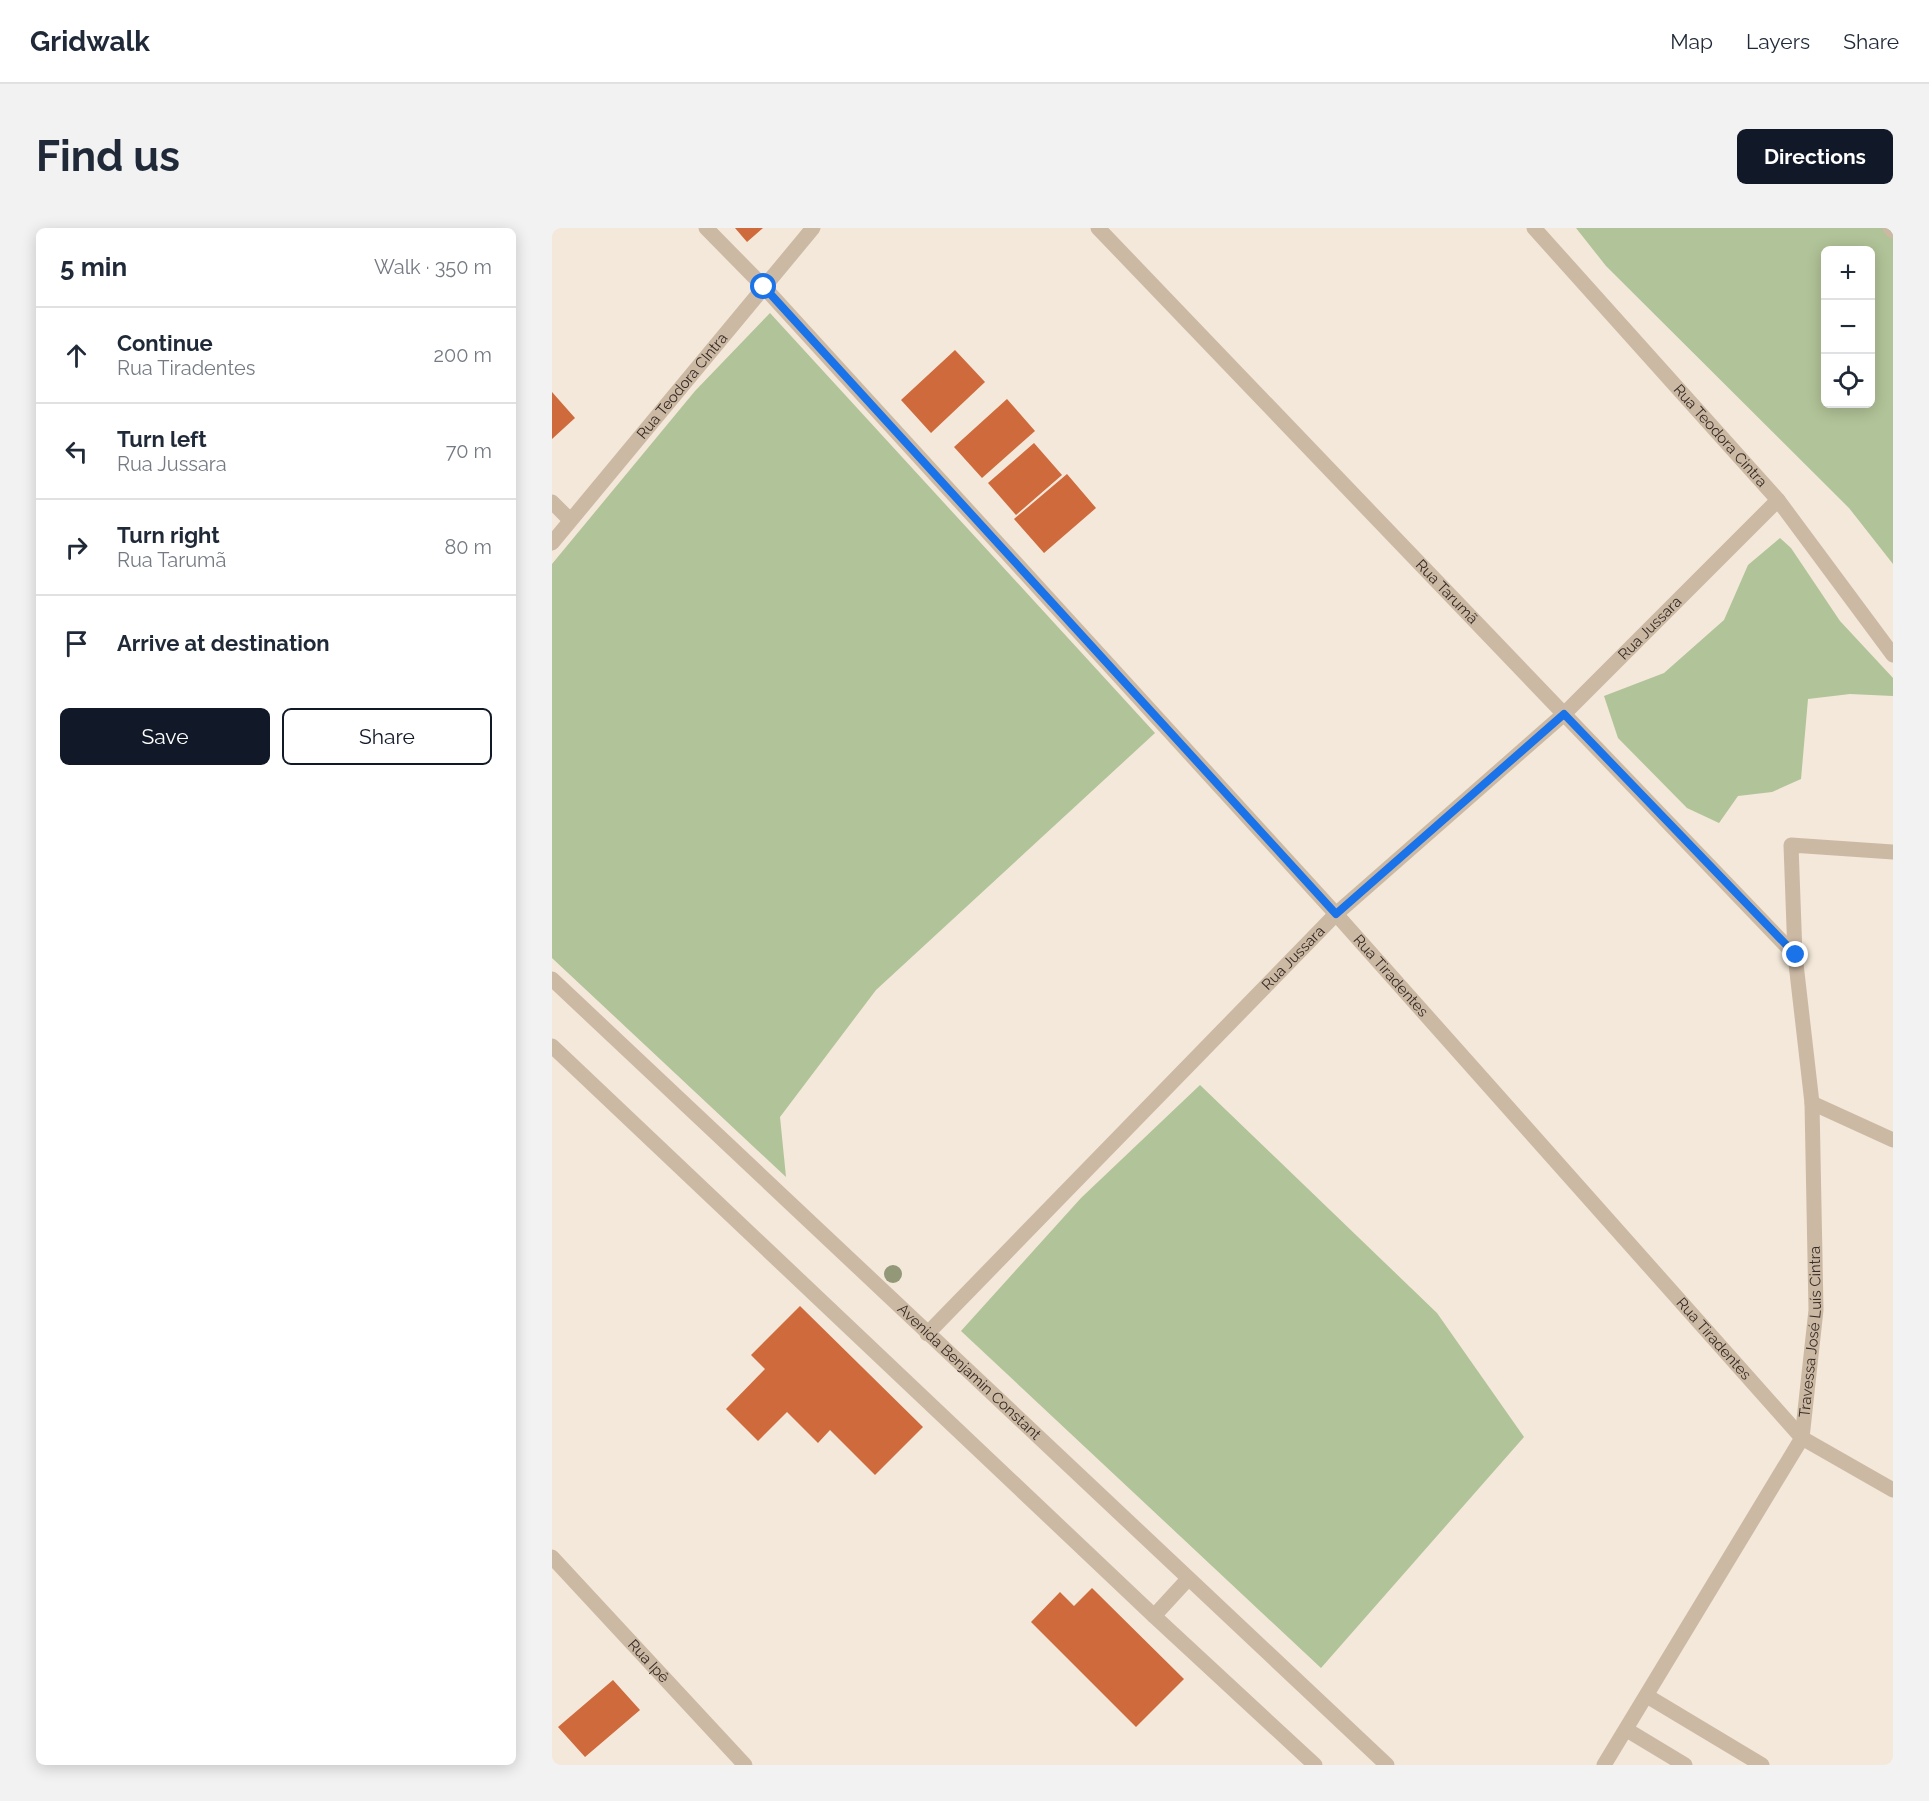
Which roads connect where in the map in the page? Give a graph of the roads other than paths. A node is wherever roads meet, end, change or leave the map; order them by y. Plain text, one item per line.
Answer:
1 (706, 228) edge
2 (813, 228) edge
3 (1098, 228) edge
4 (1534, 228) edge
5 (1890, 228) edge
6 (1893, 231) edge
7 (764, 287) junction
8 (1778, 500) junction
9 (552, 502) edge
10 (570, 520) junction
11 (552, 543) edge
12 (1893, 655) edge
13 (1564, 714) junction
14 (1893, 852) edge
15 (1336, 914) junction
16 (1796, 955) junction
17 (552, 979) edge
18 (552, 1046) edge
19 (1812, 1103) junction
20 (1893, 1140) edge
21 (927, 1334) junction
22 (1802, 1438) junction
23 (1893, 1490) edge
24 (552, 1557) edge
25 (1188, 1579) junction
26 (1154, 1616) junction
27 (1647, 1696) junction
28 (1627, 1730) junction
29 (745, 1765) edge
30 (1315, 1765) edge
31 (1387, 1765) edge
32 (1604, 1765) edge
33 (1685, 1765) edge
34 (1762, 1765) edge

1 - 7 street, Rua Tiradentes
2 - 7 street, Rua Teodora CIntra
3 - 13 street, Rua Tarumã
4 - 8 street, Rua Teodora Cintra
5 - 6 street
7 - 10 street, Rua Teodora CIntra
7 - 15 street, Rua Tiradentes
8 - 12 street, Rua Teodora Cintra
8 - 13 street, Rua Jussara
9 - 10 street
10 - 11 street, Rua Teodora CIntra
13 - 15 street, Rua Jussara
13 - 16 street, Rua Tarumã
14 - 16 street, Travessa José Luís Cintra
15 - 21 street, Rua Jussara
15 - 22 street, Rua Tiradentes
16 - 19 street, Travessa José Luís Cintra
17 - 21 street, Avenida Benjamin Constant
18 - 26 street
19 - 20 street
19 - 22 street, Travessa José Luís Cintra
21 - 25 street, Avenida Benjamin Constant
22 - 23 street, Rua Tiradentes
22 - 27 street, Travessa José Luís Cintra
24 - 29 street, Rua Ipê
25 - 26 street
25 - 31 street, Avenida Benjamin Constant
26 - 30 street
27 - 28 street, Travessa José Luís Cintra
27 - 34 street
28 - 32 street, Travessa José Luís Cintra
28 - 33 street

